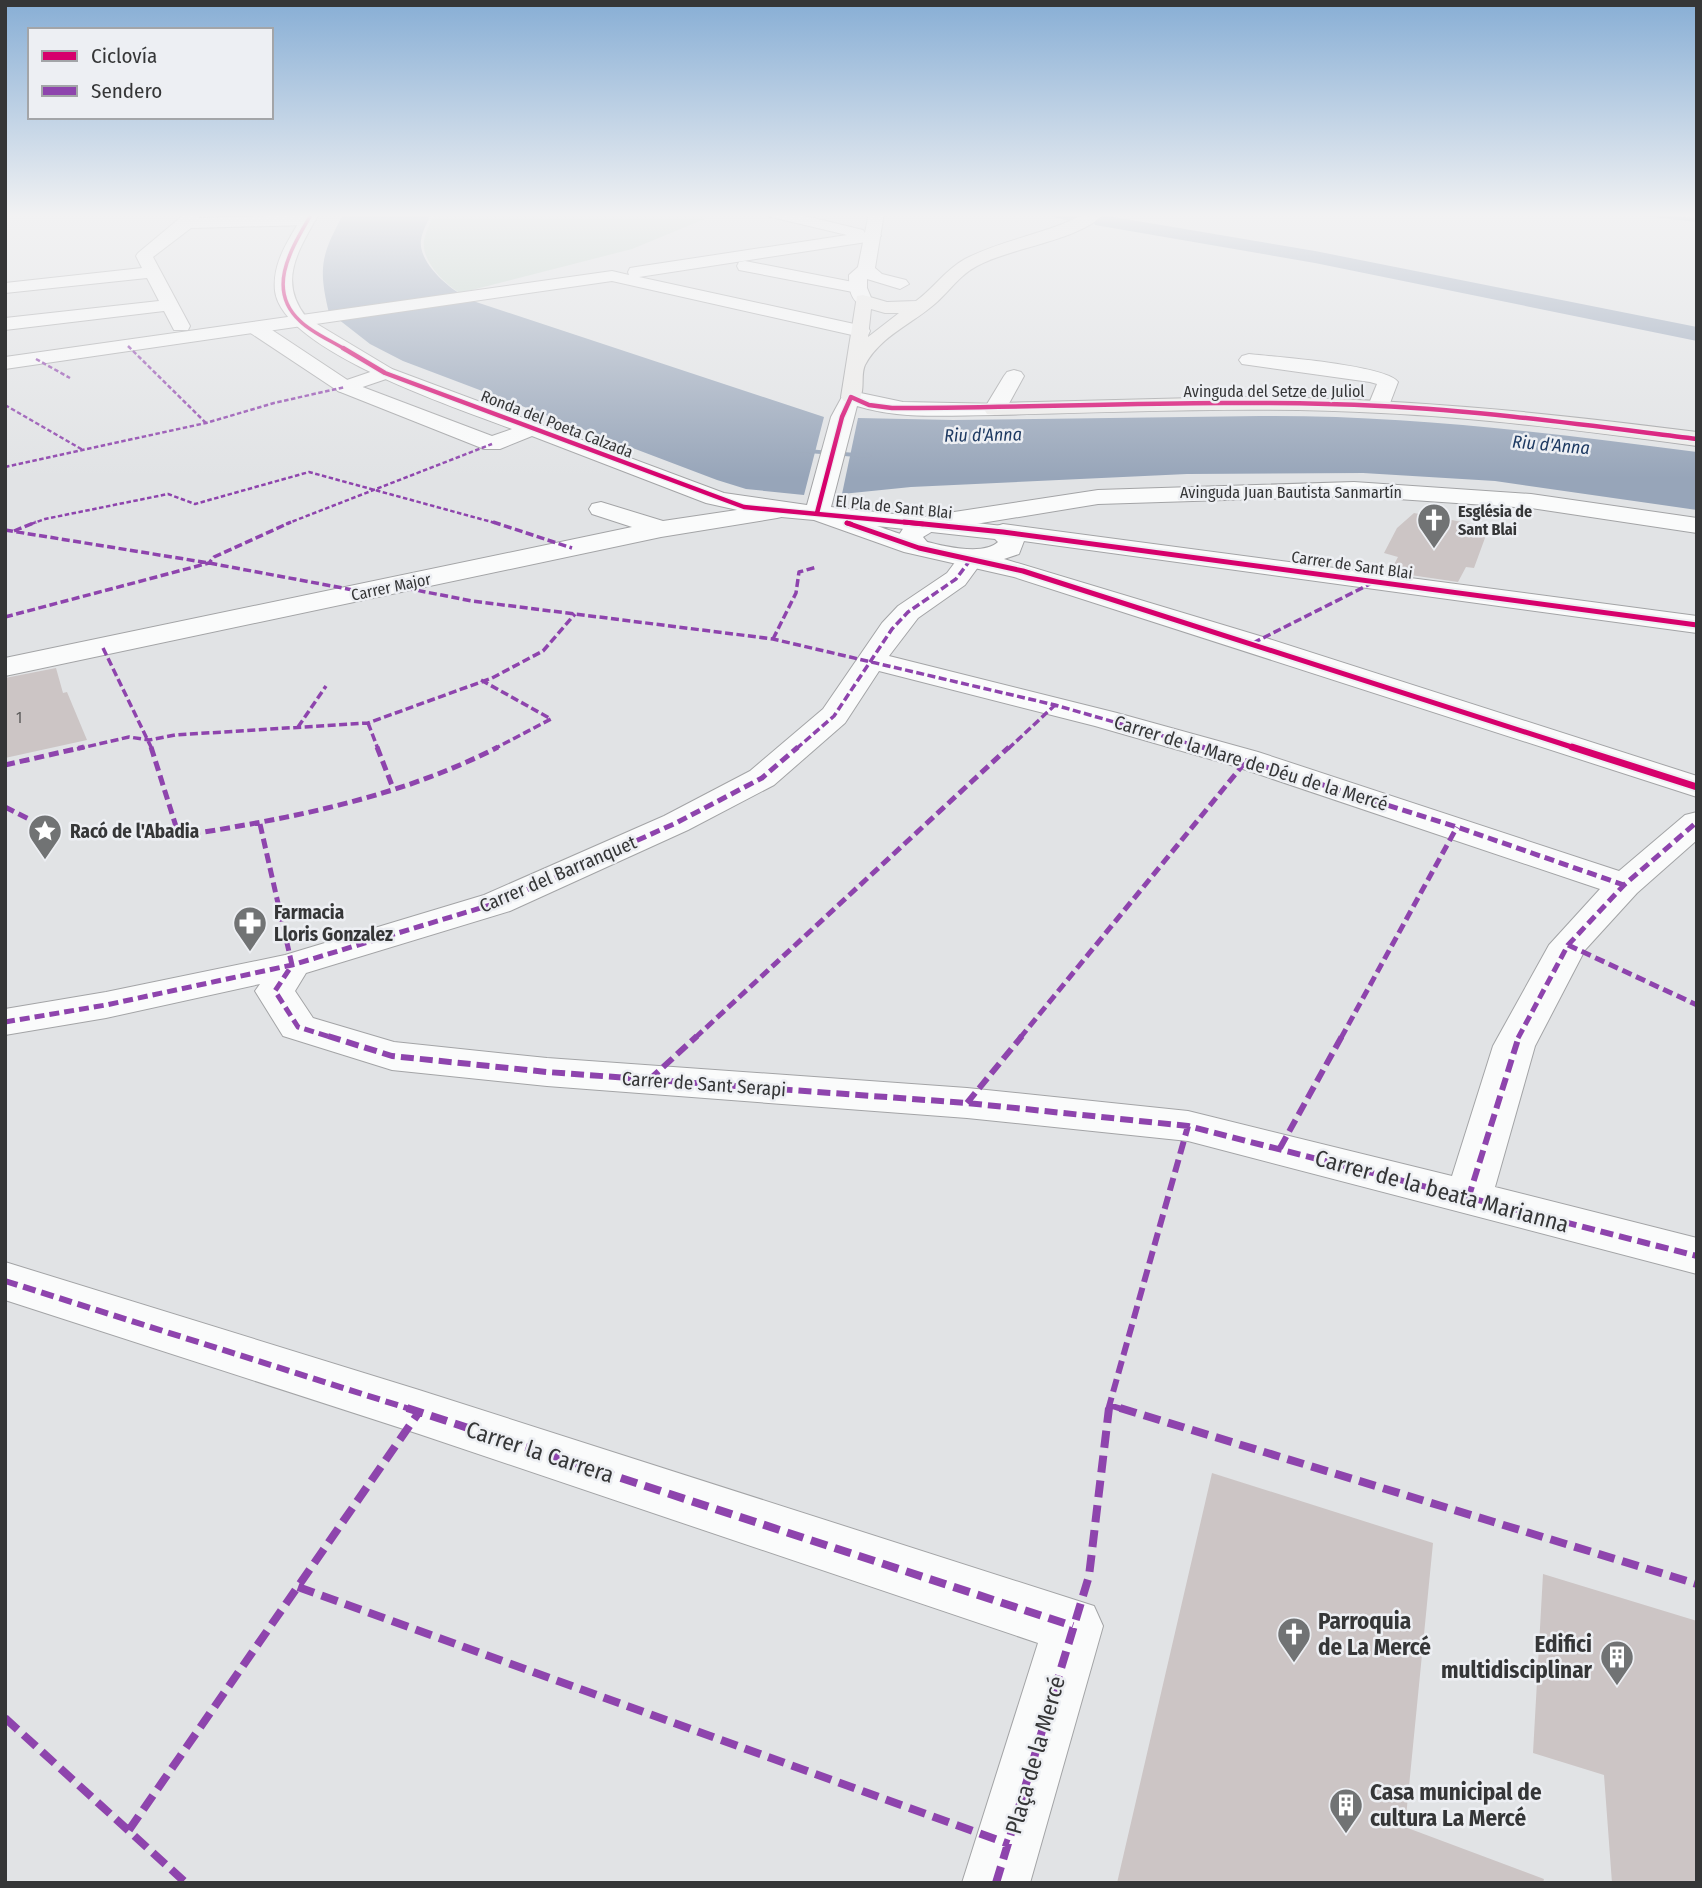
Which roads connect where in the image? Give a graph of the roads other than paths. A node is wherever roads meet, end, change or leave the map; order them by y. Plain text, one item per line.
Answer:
1 (108, 301) edge
2 (169, 301) edge
3 (287, 301) edge
4 (431, 301) edge
5 (726, 301) edge
6 (861, 301) edge
7 (871, 301) edge
8 (896, 301) edge
9 (906, 301) edge
10 (171, 305) junction
11 (114, 312) junction
12 (300, 322) junction
13 (5, 324) edge
14 (256, 328) junction
15 (861, 331) junction
16 (186, 338) junction
17 (128, 346) junction
18 (1249, 360) dead end
19 (5, 363) edge
20 (856, 364) junction
21 (385, 373) junction
22 (1014, 376) dead end
23 (345, 387) junction
24 (1379, 406) junction
25 (846, 407) junction
26 (995, 409) junction
27 (531, 429) junction
28 (1697, 439) edge
29 (820, 504) junction
30 (601, 509) dead end
31 (777, 511) junction
32 (1697, 526) edge
33 (661, 529) junction
34 (1003, 532) junction
35 (923, 536) junction
36 (971, 559) junction
37 (1697, 625) edge
38 (871, 660) junction
39 (5, 667) edge
40 (1697, 787) edge
41 (1697, 822) edge
42 (1624, 885) junction
43 (292, 965) junction
44 (5, 1022) edge
45 (1188, 1126) joint
46 (1468, 1199) junction
47 (1697, 1256) edge
48 (5, 1281) edge
49 (1073, 1626) joint
50 (996, 1883) edge

1 - 11 street
2 - 10 street
3 - 12 street
4 - 12 street
5 - 15 street
6 - 15 main road
7 - 8 main road
9 - 20 main road
10 - 11 street
10 - 16 street
11 - 13 street
11 - 17 street
12 - 14 street
12 - 21 street, Ronda del Poeta Calzada
14 - 16 street
14 - 23 street, Ronda del Poeta Calzada
15 - 20 main road
16 - 17 street
17 - 19 street
18 - 24 street
20 - 25 main road
21 - 23 street
21 - 27 street, Ronda del Poeta Calzada
22 - 26 street
23 - 27 street, Ronda del Poeta Calzada
24 - 26 main road, Avinguda del Setze de Juliol
24 - 28 main road, Avinguda del Setze de Juliol
25 - 26 street, Avinguda del Setze de Juliol
25 - 29 street
27 - 31 street, Ronda del Poeta Calzada
29 - 31 street, Ronda del Poeta Calzada
29 - 35 street, El Pla de Sant Blai
30 - 33 street
31 - 33 street, Carrer Major
32 - 35 street, Avinguda Juan Bautista Sanmartín
33 - 39 street, Carrer Major
34 - 35 street, El Pla de Sant Blai
34 - 36 street, El Pla de Sant Blai
34 - 37 street, Carrer de Sant Blai
35 - 36 street, El Pla de Sant Blai
36 - 38 street, Carrer del Barranquet
36 - 40 street
38 - 42 street, Carrer de la Mare de Déu de la Mercé
38 - 43 street, Carrer del Barranquet
41 - 42 street
42 - 46 street
43 - 44 street, Carrer del Barranquet
43 - 45 street, Carrer de Sant Serapi
45 - 46 street, Carrer de la beata Marianna
46 - 47 street, Carrer de la beata Marianna
48 - 49 street, Carrer la Carrera
49 - 50 street, Plaça de la Mercé

